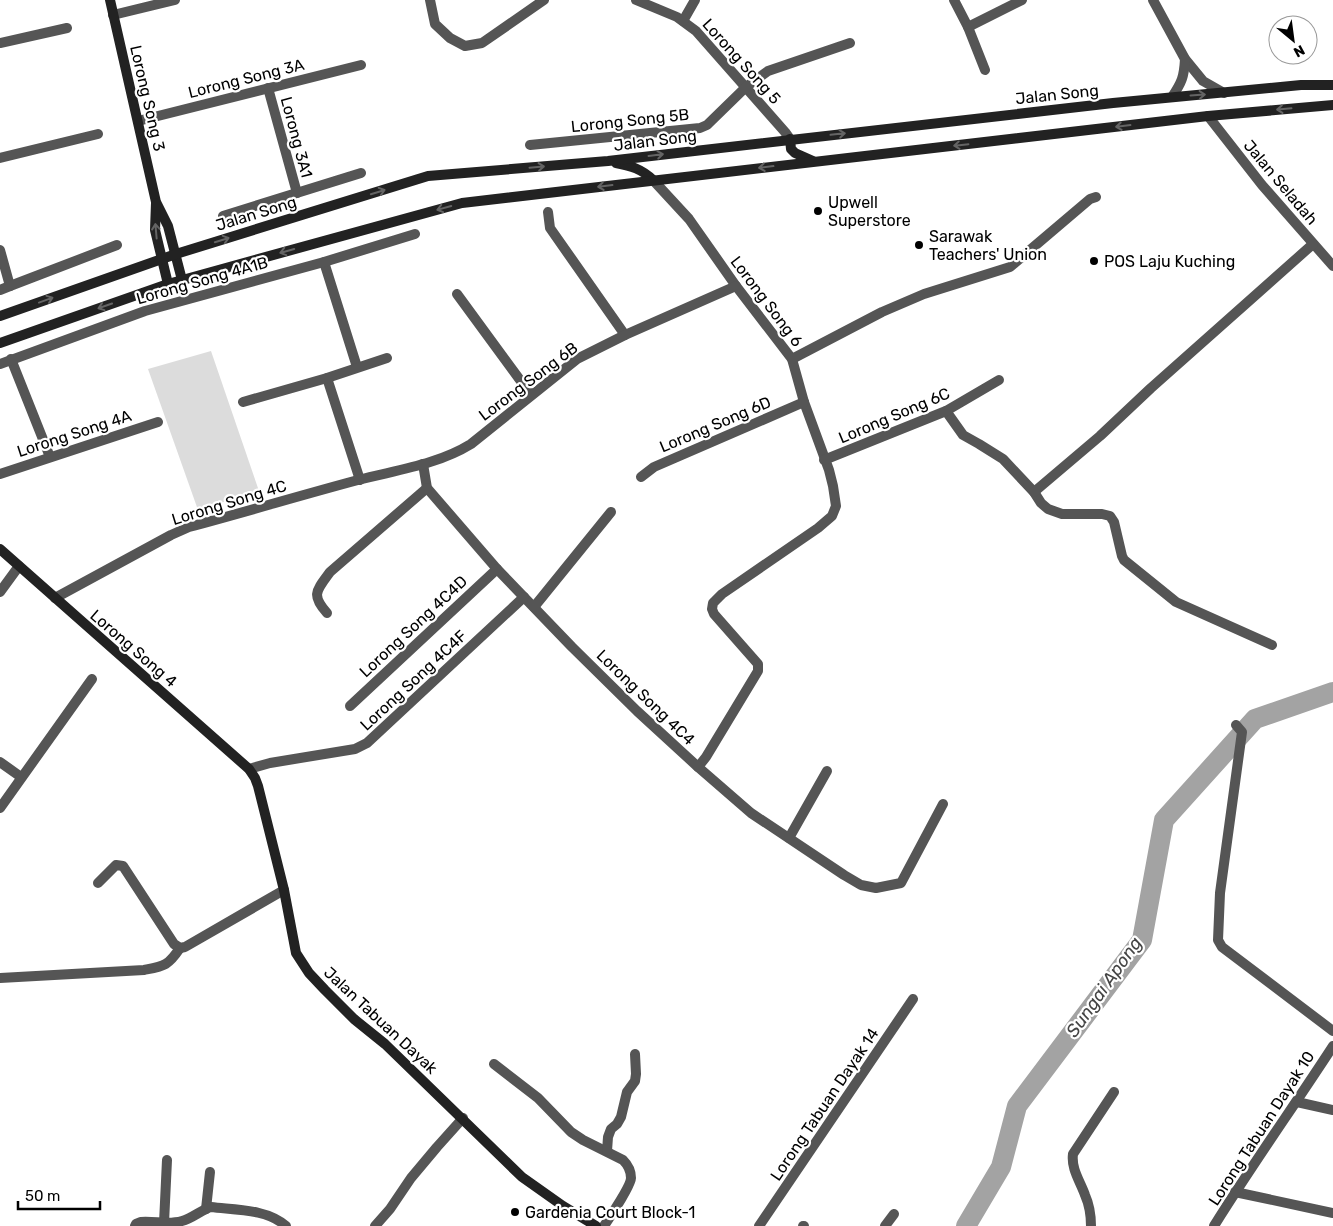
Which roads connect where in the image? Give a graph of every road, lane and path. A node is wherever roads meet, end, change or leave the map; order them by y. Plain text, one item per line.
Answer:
1 (110, 0) edge
2 (175, 0) edge
3 (430, 0) edge
4 (544, 0) edge
5 (636, 0) edge
6 (695, 0) edge
7 (954, 0) edge
8 (1022, 0) edge
9 (1153, 0) edge
10 (113, 15) junction
11 (683, 21) junction
12 (968, 27) junction
13 (67, 28) dead end
14 (0, 43) edge
15 (850, 43) dead end
16 (1185, 60) junction
17 (362, 65) dead end
18 (985, 70) dead end
19 (1333, 84) edge
20 (746, 87) junction
21 (268, 88) junction
22 (1224, 93) junction
23 (1172, 97) junction
24 (1333, 105) edge
25 (1208, 116) junction
26 (138, 121) junction
27 (98, 134) dead end
28 (790, 139) junction
29 (530, 145) dead end
30 (0, 158) edge
31 (608, 161) junction
32 (814, 162) junction
33 (361, 173) dead end
34 (653, 180) junction
35 (297, 193) junction
36 (1096, 198) dead end
37 (156, 202) junction
38 (548, 212) dead end
39 (223, 216) dead end
40 (415, 234) dead end
41 (1313, 244) junction
42 (117, 245) dead end
43 (0, 250) edge
44 (176, 254) junction
45 (161, 259) junction
46 (324, 262) junction
47 (1333, 266) edge
48 (182, 280) junction
49 (168, 284) junction
50 (736, 286) junction
51 (5, 288) edge
52 (457, 294) dead end
53 (0, 316) edge
54 (626, 335) junction
55 (0, 343) edge
56 (387, 358) dead end
57 (792, 358) junction
58 (11, 359) junction
59 (0, 364) edge
60 (357, 367) junction
61 (327, 378) junction
62 (999, 380) dead end
63 (531, 395) junction
64 (243, 402) dead end
65 (804, 402) junction
66 (946, 411) junction
67 (158, 422) dead end
68 (50, 457) junction
69 (824, 460) junction
70 (423, 464) junction
71 (0, 474) edge
72 (640, 477) dead end
73 (360, 480) junction
74 (427, 488) junction
75 (1034, 492) junction
76 (611, 512) dead end
77 (0, 548) edge
78 (19, 566) junction
79 (497, 569) junction
80 (0, 592) edge
81 (524, 597) junction
82 (55, 598) junction
83 (534, 607) junction
84 (327, 614) dead end
85 (1272, 645) dead end
86 (92, 679) dead end
87 (350, 706) dead end
88 (1239, 729) dead end
89 (0, 762) edge
90 (698, 767) junction
91 (249, 770) junction
92 (827, 771) dead end
93 (21, 778) junction
94 (943, 804) dead end
95 (0, 808) edge
96 (789, 838) junction
97 (98, 883) dead end
98 (284, 890) junction
99 (180, 948) junction
100 (0, 978) edge
101 (913, 999) dead end
102 (1333, 1031) edge
103 (1333, 1046) edge
104 (635, 1054) dead end
105 (494, 1064) dead end
106 (1114, 1092) dead end
107 (1297, 1102) junction
108 (1333, 1110) edge
109 (463, 1118) junction
110 (607, 1151) junction
111 (167, 1160) dead end
112 (210, 1172) dead end
113 (1235, 1192) junction
114 (206, 1209) junction
115 (1333, 1213) edge
116 (894, 1214) dead end
117 (164, 1223) junction
118 (135, 1226) edge
119 (286, 1226) edge
120 (375, 1226) edge
121 (596, 1226) edge
122 (604, 1226) edge
123 (759, 1226) edge
124 (885, 1226) edge
125 (1091, 1226) edge
126 (1214, 1226) edge

1 - 10 main road, Lorong Song 3
2 - 10 street
3 - 4 street
5 - 11 street, Lorong Song 5
6 - 11 street
7 - 12 street
8 - 12 street
9 - 16 street
10 - 26 main road, Lorong Song 3
11 - 20 street, Lorong Song 5
12 - 18 street
13 - 14 street
15 - 20 street, Lorong Song 5B
16 - 22 street
16 - 23 street
17 - 21 street, Lorong Song 3A
19 - 22 main road, Jalan Song
20 - 28 street, Lorong Song 5
20 - 29 street, Lorong Song 5B
21 - 26 street, Lorong Song 3A
21 - 35 street, Lorong 3A1
23 -> 22 main road, Jalan Song
28 -> 23 main road, Jalan Song
24 -> 25 main road
25 -> 32 main road
25 - 41 street, Jalan Seladah
26 - 37 main road, Lorong Song 3
27 - 30 street
31 -> 28 main road, Jalan Song
28 - 32 main road
31 - 34 main road
44 -> 31 main road, Jalan Song
32 -> 34 main road
33 - 35 street
34 -> 48 main road
34 - 50 street, Lorong Song 6
35 - 39 street
36 - 57 street
37 - 44 main road, Lorong Song 3
45 -> 37 main road, Lorong Song 3
38 - 54 street
40 - 46 street, Lorong Song 4A1B
41 - 47 street, Jalan Seladah
41 - 75 street
42 - 51 street
43 - 51 street
44 - 45 main road, Jalan Song
44 - 48 main road, Lorong Song 3
45 - 49 main road, Lorong Song 3
53 -> 45 main road, Jalan Song
46 - 58 street, Lorong Song 4A1B
46 - 60 street
48 - 49 main road
49 -> 55 main road
50 - 54 street, Lorong Song 6B
50 - 57 street, Lorong Song 6
52 - 63 street
54 - 63 street, Lorong Song 6B
56 - 60 street
57 - 65 street, Lorong Song 6
58 - 59 street, Lorong Song 4A1B
58 - 68 street
60 - 61 street
61 - 64 street
61 - 73 street
62 - 66 street, Lorong Song 6C
63 - 70 street, Lorong Song 6B
65 - 69 street, Lorong Song 6
65 - 72 street, Lorong Song 6D
66 - 69 street, Lorong Song 6C
66 - 75 street
67 - 68 street, Lorong Song 4A
68 - 71 street, Lorong Song 4A
69 - 90 street, Lorong Song 6
70 - 73 street, Lorong Song 4C
70 - 74 street
73 - 82 street, Lorong Song 4C
74 - 79 street, Lorong Song 4C4
74 - 84 street
75 - 85 street
76 - 83 street
77 - 78 main road, Lorong Song 4
78 - 80 street
78 - 82 main road, Lorong Song 4
79 - 81 street, Lorong Song 4C4
79 - 87 street, Lorong Song 4C4D
81 - 83 street, Lorong Song 4C4
81 - 91 street, Lorong Song 4C4F
82 - 91 main road, Lorong Song 4
83 - 90 street, Lorong Song 4C4
86 - 93 street
88 - 102 street
89 - 93 street
90 - 96 street, Lorong Song 4C4
91 - 98 main road, Jalan Tabuan Dayak
92 - 96 street
93 - 95 street
94 - 96 street, Lorong Song 4C4
97 - 99 street
98 - 99 street
98 - 109 main road, Jalan Tabuan Dayak
99 - 100 street
101 - 123 street, Lorong Tabuan Dayak 14
103 - 107 street, Lorong Tabuan Dayak 10
104 - 110 street
105 - 110 street
106 - 125 street
107 - 108 street
107 - 113 street, Lorong Tabuan Dayak 10
109 - 120 street
109 - 121 main road, Jalan Tabuan Dayak
110 - 122 street
111 - 117 street
112 - 114 street
113 - 115 street
113 - 126 street, Lorong Tabuan Dayak 10
114 - 117 street
114 - 119 street
116 - 124 street
117 - 118 street

